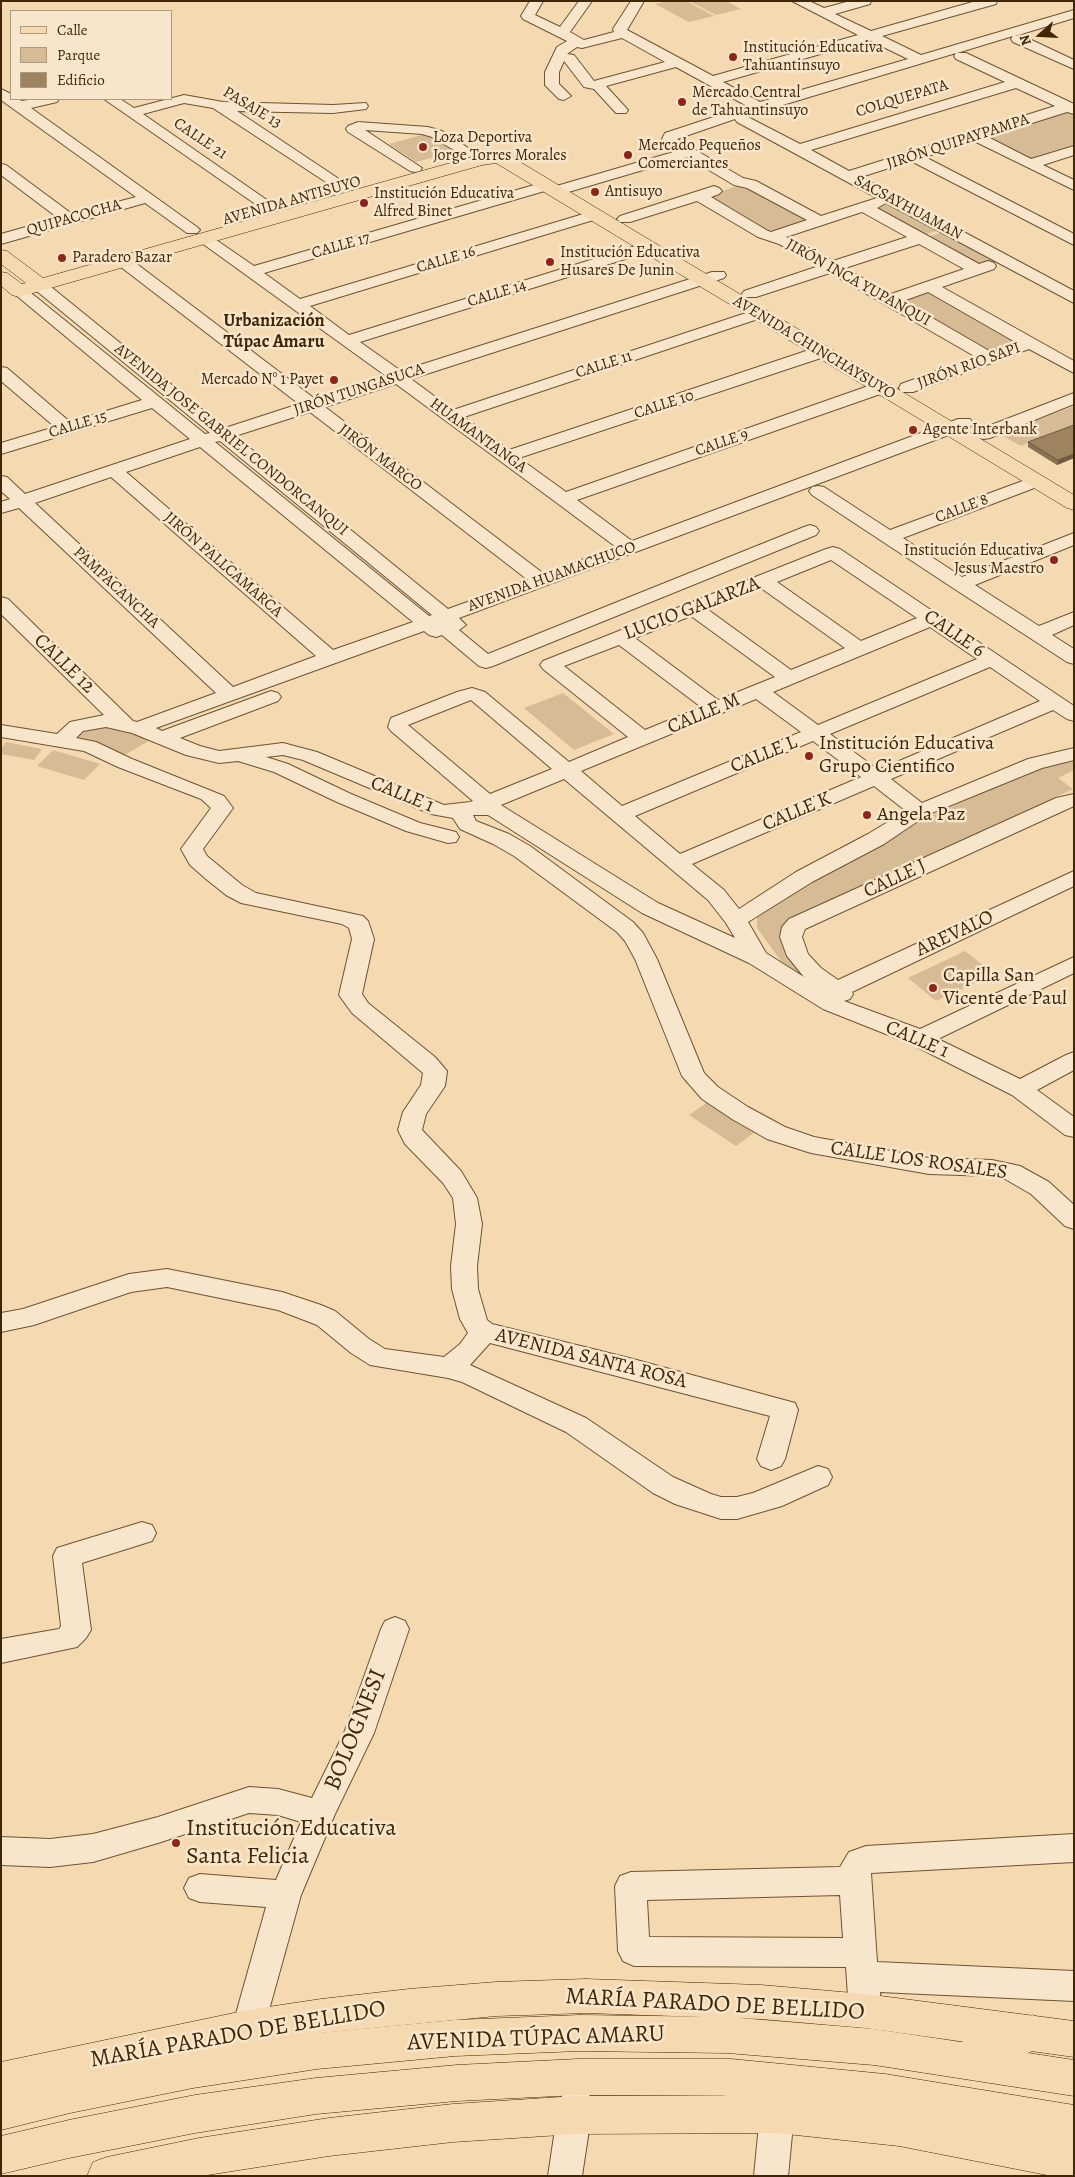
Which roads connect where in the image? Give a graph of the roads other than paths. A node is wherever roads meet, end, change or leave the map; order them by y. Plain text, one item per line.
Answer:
1 (537, 1) edge
2 (586, 1) edge
3 (632, 1) edge
4 (798, 1) edge
5 (814, 1) edge
6 (865, 1) edge
7 (991, 1) edge
8 (638, 2) edge
9 (828, 12) junction
10 (1074, 14) edge
11 (1074, 24) edge
12 (562, 34) junction
13 (624, 34) junction
14 (876, 35) junction
15 (1018, 39) junction
16 (580, 43) junction
17 (961, 56) junction
18 (569, 58) dead end
19 (924, 58) junction
20 (676, 63) junction
21 (1074, 65) edge
22 (711, 81) junction
23 (1017, 83) junction
24 (593, 84) junction
25 (172, 88) edge
26 (293, 95) dead end
27 (564, 96) dead end
28 (11, 100) edge
29 (47, 100) edge
30 (112, 100) edge
31 (20, 106) junction
32 (221, 106) junction
33 (361, 106) dead end
34 (759, 107) junction
35 (1071, 108) edge
36 (621, 110) dead end
37 (131, 113) junction
38 (742, 119) junction
39 (974, 136) junction
40 (672, 142) junction
41 (798, 149) junction
42 (1074, 150) edge
43 (689, 152) junction
44 (469, 153) junction
45 (912, 156) junction
46 (1074, 160) edge
47 (1036, 167) junction
48 (1, 168) edge
49 (415, 168) junction
50 (848, 176) junction
51 (738, 182) junction
52 (1074, 186) edge
53 (343, 187) junction
54 (557, 188) junction
55 (699, 196) junction
56 (147, 198) junction
57 (891, 199) junction
58 (864, 207) junction
59 (269, 208) junction
60 (595, 215) junction
61 (625, 219) junction
62 (70, 220) junction
63 (820, 221) junction
64 (198, 234) junction
65 (773, 236) junction
66 (920, 238) junction
67 (1, 239) edge
68 (1074, 240) edge
69 (648, 247) junction
70 (1, 254) edge
71 (124, 261) junction
72 (1005, 261) junction
73 (832, 267) junction
74 (978, 270) junction
75 (251, 272) junction
76 (710, 277) junction
77 (20, 283) edge
78 (930, 287) junction
79 (750, 294) junction
80 (1074, 298) edge
81 (891, 300) junction
82 (297, 305) junction
83 (758, 314) junction
84 (346, 341) junction
85 (1031, 343) junction
86 (822, 352) junction
87 (990, 358) junction
88 (1074, 368) edge
89 (1, 372) edge
90 (398, 378) junction
91 (880, 388) junction
92 (906, 388) junction
93 (1074, 398) edge
94 (156, 401) junction
95 (312, 406) junction
96 (451, 416) junction
97 (67, 428) junction
98 (968, 431) junction
99 (223, 434) junction
100 (204, 440) junction
101 (1, 449) edge
102 (506, 457) junction
103 (114, 471) junction
104 (1, 481) edge
105 (1036, 481) junction
106 (1074, 488) edge
107 (818, 491) junction
108 (563, 499) junction
109 (22, 501) junction
110 (1074, 504) edge
111 (1, 508) edge
112 (810, 532) dead end
113 (889, 537) junction
114 (1074, 538) edge
115 (630, 548) junction
116 (833, 553) joint
117 (764, 580) junction
118 (542, 581) junction
119 (960, 584) junction
120 (1, 602) edge
121 (693, 608) junction
122 (1074, 618) edge
123 (932, 619) junction
124 (444, 626) junction
125 (1037, 634) junction
126 (621, 637) junction
127 (860, 649) junction
128 (1074, 658) edge
129 (331, 659) junction
130 (991, 660) junction
131 (789, 678) junction
132 (759, 691) junction
133 (230, 695) junction
134 (1054, 702) junction
135 (717, 708) junction
136 (1074, 715) edge
137 (397, 725) joint
138 (132, 726) junction
139 (1, 731) edge
140 (816, 733) junction
141 (162, 738) junction
142 (643, 739) junction
143 (64, 741) junction
144 (1074, 754) edge
145 (238, 756) junction
146 (566, 770) junction
147 (876, 778) junction
148 (1074, 800) edge
149 (474, 807) junction
150 (920, 811) junction
151 (619, 815) junction
152 (448, 838) dead end
153 (677, 863) junction
154 (1074, 878) edge
155 (736, 920) junction
156 (757, 958) junction
157 (1074, 964) edge
158 (836, 990) junction
159 (919, 1039) junction
160 (1074, 1060) edge
161 (1020, 1089) junction
162 (1074, 1129) edge
163 (1074, 1220) edge
164 (1, 1323) edge
165 (484, 1332) junction
166 (449, 1368) junction
167 (771, 1459) dead end
168 (818, 1477) dead end
169 (142, 1533) dead end
170 (395, 1629) dead end
171 (1, 1652) edge
172 (320, 1814) junction
173 (1074, 1848) edge
174 (1, 1851) edge
175 (858, 1871) junction
176 (200, 1888) dead end
177 (286, 1895) junction
178 (863, 1979) junction
179 (1074, 1986) edge
180 (248, 2028) junction
181 (1033, 2033) junction
182 (1074, 2039) edge
183 (960, 2060) junction
184 (578, 2077) junction
185 (731, 2077) junction
186 (1074, 2078) edge
187 (1, 2080) edge
188 (1, 2112) edge
189 (777, 2114) junction
190 (576, 2115) junction
191 (1074, 2124) edge
192 (1, 2154) edge
193 (1074, 2160) edge
194 (107, 2176) edge
195 (565, 2176) edge
196 (771, 2176) edge

1 - 12 street
2 - 12 street
3 - 8 street
4 - 9 street
5 - 9 street
6 - 9 street
7 - 14 street
8 - 13 street
9 - 14 street
10 - 19 street
11 - 15 street
12 - 16 street
13 - 16 street
13 - 20 street
14 - 19 street
14 - 22 street
15 - 17 street
15 - 21 street
16 - 27 street
17 - 23 street
17 - 38 street
18 - 24 street
19 - 34 street
20 - 22 street
20 - 24 street
22 - 34 street
23 - 35 street
23 - 41 street, COLQUEPATA
24 - 36 street
25 - 26 street
28 - 31 street, HUAMANTANGA
29 - 31 street
30 - 37 street, CALLE 21
31 - 56 street, HUAMANTANGA
32 - 33 street
32 - 37 street, PASAJE 13
32 - 53 street, PASAJE 13
34 - 40 street
35 - 39 street, JIRÓN QUIPAYPAMPA
37 - 59 street, CALLE 21
38 - 40 street
38 - 41 street, SACSAYHUAMAN
39 - 45 street, JIRÓN QUIPAYPAMPA
39 - 47 street
40 - 43 street
41 - 50 street, SACSAYHUAMAN
42 - 47 street
43 - 51 street
43 - 54 street
44 - 49 main road, AVENIDA ANTISUYO
44 - 49 street
44 - 54 main road, AVENIDA ANTISUYO
45 - 50 street, JIRÓN QUIPAYPAMPA
45 - 68 street
46 - 47 street
47 - 52 street
48 - 62 street
49 - 53 main road, AVENIDA ANTISUYO
50 - 57 street, SACSAYHUAMAN
51 - 55 street
51 - 63 street, JIRÓN INCA YUPANQUI
53 - 59 main road, AVENIDA ANTISUYO
54 - 60 main road, AVENIDA CHINCHAYSUYO
54 - 61 main road, AVENIDA CHINCHAYSUYO
54 - 64 main road, AVENIDA ANTISUYO
54 - 75 street, CALLE 17
55 - 61 street
55 - 65 street, JIRÓN INCA YUPANQUI
56 - 62 street, QUIPACOCHA
56 - 64 street, HUAMANTANGA
57 - 58 street, JIRÓN QUIPAYPAMPA
57 - 72 street, SACSAYHUAMAN
58 - 63 street, JIRÓN QUIPAYPAMPA
58 - 66 street
59 - 64 main road, AVENIDA ANTISUYO
60 - 69 main road, AVENIDA CHINCHAYSUYO
60 - 82 street, CALLE 16
61 - 76 main road, AVENIDA CHINCHAYSUYO
62 - 67 street, QUIPACOCHA
63 - 65 street, JIRÓN QUIPAYPAMPA
64 - 71 main road, AVENIDA ANTISUYO
64 - 75 street, HUAMANTANGA
64 - 77 main road, AVENIDA ANTISUYO
65 - 73 street, JIRÓN INCA YUPANQUI
66 - 73 street
66 - 74 street
69 - 76 main road, AVENIDA CHINCHAYSUYO
69 - 84 street, CALLE 14
70 - 77 main road, AVENIDA JOSE GABRIEL CONDORCANQUI
71 - 77 main road, AVENIDA ANTISUYO
71 - 95 street, JIRÓN MARCO
72 - 74 street
72 - 80 street, SACSAYHUAMAN
73 - 79 street
73 - 81 street, JIRÓN INCA YUPANQUI
74 - 78 street
75 - 82 street, HUAMANTANGA
76 - 79 main road, AVENIDA CHINCHAYSUYO
76 - 83 main road, AVENIDA CHINCHAYSUYO
76 - 90 street, JIRÓN TUNGASUCA
77 - 94 street, AVENIDA JOSE GABRIEL CONDORCANQUI
77 - 99 street, AVENIDA JOSE GABRIEL CONDORCANQUI
78 - 81 street
78 - 85 street, JIRÓN INCA YUPANQUI
79 - 92 main road, AVENIDA CHINCHAYSUYO
81 - 87 street, JIRÓN INCA YUPANQUI
82 - 84 street, HUAMANTANGA
83 - 86 main road, AVENIDA CHINCHAYSUYO
83 - 96 street, CALLE 11
84 - 90 street, HUAMANTANGA
85 - 87 street, JIRÓN RIO SAPI
85 - 88 street, JIRÓN INCA YUPANQUI
86 - 91 main road, AVENIDA CHINCHAYSUYO
86 - 102 street, CALLE 10
87 - 92 street, JIRÓN RIO SAPI
89 - 97 street
90 - 95 street, JIRÓN TUNGASUCA
90 - 96 street, HUAMANTANGA
91 - 98 main road, AVENIDA CHINCHAYSUYO
91 - 108 street, CALLE 9
92 - 98 main road, AVENIDA CHINCHAYSUYO
93 - 98 street
94 - 97 street, CALLE 15
94 - 100 street, AVENIDA JOSE GABRIEL CONDORCANQUI
95 - 99 street, JIRÓN TUNGASUCA
95 - 118 street, JIRÓN MARCO
96 - 102 street, HUAMANTANGA
97 - 101 street, CALLE 15
98 - 105 main road, AVENIDA CHINCHAYSUYO
98 - 106 main road, AVENIDA CHINCHAYSUYO
98 - 107 street, AVENIDA HUAMACHUCO
98 - 115 street, AVENIDA HUAMACHUCO
99 - 100 street, JIRÓN TUNGASUCA
99 - 124 street, AVENIDA JOSE GABRIEL CONDORCANQUI
100 - 103 street, JIRÓN TUNGASUCA
100 - 124 street, AVENIDA JOSE GABRIEL CONDORCANQUI
102 - 108 street, HUAMANTANGA
103 - 109 street, JIRÓN TUNGASUCA
103 - 129 street, JIRÓN PALLCAMARCA
104 - 109 street, PAMPACANCHA
105 - 110 main road, AVENIDA CHINCHAYSUYO
105 - 113 street, CALLE 8
107 - 113 street
107 - 124 street, AVENIDA HUAMACHUCO
108 - 115 street, HUAMANTANGA
109 - 111 street, JIRÓN TUNGASUCA
109 - 133 street, PAMPACANCHA
112 - 124 street
113 - 119 street
114 - 119 street
115 - 118 street, AVENIDA HUAMACHUCO
116 - 117 street, LUCIO GALARZA
116 - 123 street, CALLE 6
117 - 121 street, LUCIO GALARZA
117 - 127 street
118 - 124 street, AVENIDA HUAMACHUCO
119 - 125 street
120 - 138 street, CALLE 12
121 - 126 street, LUCIO GALARZA
121 - 131 street
122 - 125 street
123 - 127 street, CALLE M
123 - 130 street, CALLE 6
124 - 129 street, AVENIDA HUAMACHUCO
124 - 141 street, AVENIDA HUAMACHUCO
125 - 128 street
126 - 135 street
126 - 142 street, LUCIO GALARZA
127 - 131 street, CALLE M
129 - 133 street, AVENIDA HUAMACHUCO
130 - 134 street, CALLE 6
130 - 140 street, CALLE L
131 - 132 street, CALLE M
132 - 135 street, CALLE M
132 - 140 street
133 - 138 street, AVENIDA HUAMACHUCO
134 - 136 street, CALLE 6
134 - 147 street, CALLE K
135 - 142 street, CALLE M
137 - 146 street, CALLE 1
137 - 149 street, CALLE LOS ROSALES
138 - 141 street, CALLE 1
138 - 143 street
139 - 143 street
140 - 147 street
140 - 151 street, CALLE L
141 - 145 street, CALLE 1
142 - 146 street, CALLE M
143 - 165 street, AVENIDA SANTA ROSA
144 - 150 street
145 - 149 street, CALLE 1
145 - 152 street
146 - 149 street, CALLE M
146 - 151 street, CALLE 1
147 - 150 street
147 - 153 street, CALLE K
148 - 158 street, CALLE J
149 - 156 street, CALLE 1
149 - 163 street, CALLE LOS ROSALES
150 - 155 street
151 - 153 street, CALLE 1
153 - 155 street, CALLE 1
154 - 158 street, AREVALO
155 - 156 street, CALLE 1
156 - 159 street, CALLE 1
157 - 159 street
158 - 159 street, CALLE J
159 - 161 street, CALLE 1
160 - 161 street
161 - 162 street, CALLE 1
164 - 166 street
165 - 166 street
165 - 167 street, AVENIDA SANTA ROSA
166 - 168 street
169 - 171 street
170 - 172 street, BOLOGNESI
172 - 174 street
172 - 177 street, BOLOGNESI
173 - 175 street
175 - 178 street
175 - 178 street
176 - 177 street
177 - 180 street, BOLOGNESI
178 - 179 street
178 - 180 main road, MARÍA PARADO DE BELLIDO
178 - 181 main road, MARÍA PARADO DE BELLIDO
180 - 187 main road, MARÍA PARADO DE BELLIDO
181 - 182 main road, MARÍA PARADO DE BELLIDO
181 - 183 main road
183 - 186 main road, AVENIDA TÚPAC AMARU
183 - 188 main road, AVENIDA TÚPAC AMARU
184 - 185 main road, AVENIDA TÚPAC AMARU
184 - 190 street
184 - 192 main road, AVENIDA TÚPAC AMARU
185 - 189 main road
185 - 191 main road, AVENIDA TÚPAC AMARU
189 - 190 main road
189 - 193 main road
189 - 196 street
190 - 194 main road
190 - 195 street

